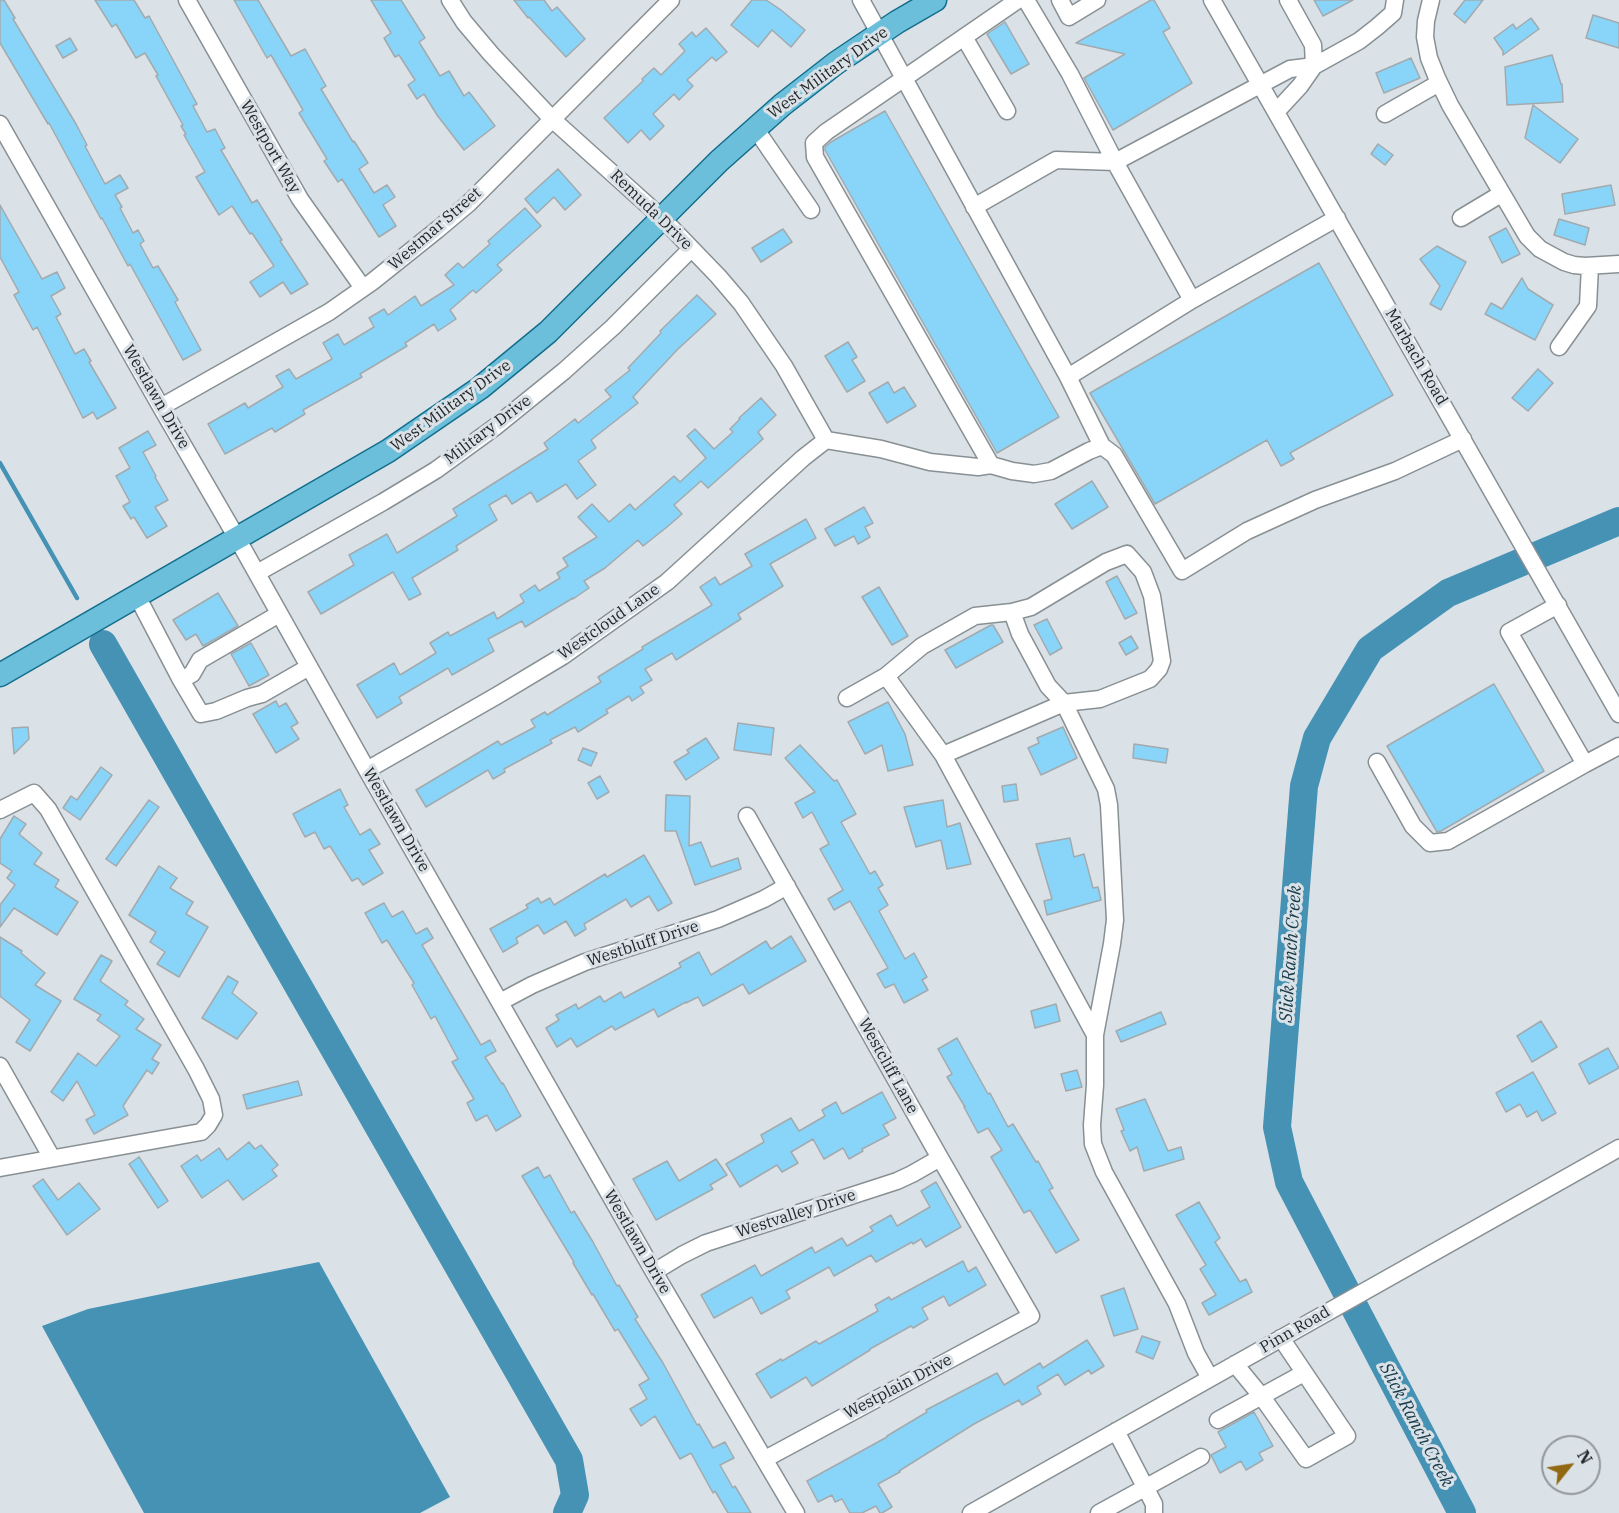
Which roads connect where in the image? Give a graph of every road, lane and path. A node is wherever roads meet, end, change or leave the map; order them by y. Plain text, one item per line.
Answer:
1 (187, 0) edge
2 (450, 0) edge
3 (671, 0) edge
4 (861, 0) edge
5 (935, 0) edge
6 (1018, 0) edge
7 (1026, 0) edge
8 (1060, 0) edge
9 (1097, 0) edge
10 (1212, 0) edge
11 (1288, 0) edge
12 (1395, 0) edge
13 (1431, 0) edge
14 (880, 34) junction
15 (964, 37) junction
16 (1314, 66) junction
17 (903, 78) junction
18 (1439, 83) junction
19 (1260, 84) junction
20 (1007, 111) dead end
21 (1276, 112) junction
22 (1385, 114) dead end
23 (552, 119) junction
24 (0, 124) edge
25 (755, 128) junction
26 (1115, 162) junction
27 (1501, 194) junction
28 (974, 207) junction
29 (811, 210) dead end
30 (662, 218) junction
31 (1337, 218) junction
32 (1461, 218) dead end
33 (692, 249) junction
34 (1619, 264) edge
35 (1590, 266) junction
36 (363, 288) junction
37 (1192, 300) junction
38 (1558, 347) dead end
39 (1068, 377) junction
40 (161, 407) junction
41 (1463, 439) junction
42 (826, 440) junction
43 (1102, 446) junction
44 (991, 465) junction
45 (237, 538) junction
46 (256, 573) junction
47 (136, 596) junction
48 (1558, 605) junction
49 (1012, 612) junction
50 (279, 614) junction
51 (309, 667) junction
52 (0, 675) edge
53 (886, 676) junction
54 (181, 680) junction
55 (847, 698) dead end
56 (1064, 703) junction
57 (1619, 714) edge
58 (1619, 746) edge
59 (943, 755) junction
60 (1377, 762) dead end
61 (1585, 764) junction
62 (368, 770) junction
63 (0, 810) edge
64 (747, 816) dead end
65 (787, 886) junction
66 (500, 1002) junction
67 (1095, 1035) junction
68 (0, 1066) edge
69 (1619, 1148) edge
70 (52, 1158) junction
71 (940, 1158) junction
72 (0, 1168) edge
73 (654, 1272) junction
74 (1031, 1316) joint
75 (1281, 1338) junction
76 (1235, 1364) junction
77 (1304, 1373) junction
78 (1210, 1378) junction
79 (1262, 1397) junction
80 (1218, 1420) dead end
81 (1116, 1431) junction
82 (1201, 1457) dead end
83 (765, 1458) junction
84 (1145, 1486) junction
85 (796, 1513) edge
86 (971, 1513) edge
87 (1099, 1513) edge
88 (1154, 1513) edge

1 - 36 street, Westport Way
2 - 23 street, Remuda Drive
3 - 23 street, Westmar Street
4 - 14 street
5 - 14 main road, West Military Drive
6 - 15 street
7 - 26 street
8 - 9 street
10 - 19 street, Marbach Road
11 - 16 street
12 - 16 street
13 - 18 street
14 - 17 street
14 - 25 main road, West Military Drive
15 - 17 street
15 - 20 street
16 - 19 street
16 - 21 street
17 - 28 street
17 - 44 street
18 - 22 street
18 - 27 street
19 - 21 street, Marbach Road
19 - 26 street
21 - 31 street, Marbach Road
23 - 30 street, Remuda Drive
23 - 36 street, Westmar Street
24 - 40 street, Westlawn Drive
25 - 29 street
25 - 30 main road, West Military Drive
26 - 28 street
26 - 37 street
27 - 32 street
27 - 35 street
28 - 39 street
30 - 33 street, Remuda Drive
30 - 45 main road, West Military Drive
31 - 37 street
31 - 41 street, Marbach Road
33 - 42 street, Remuda Drive
33 - 46 street, Military Drive
34 - 35 street
35 - 38 street
36 - 40 street, Westmar Street
37 - 39 street
39 - 43 street
40 - 45 street, Westlawn Drive
41 - 43 street
41 - 48 street, Marbach Road
42 - 44 street
42 - 62 street, Westcloud Lane
43 - 44 street
45 - 46 street, Westlawn Drive
45 - 47 main road, West Military Drive
46 - 50 street, Westlawn Drive
47 - 52 main road, West Military Drive
47 - 54 street
48 - 57 street, Marbach Road
48 - 61 street
49 - 53 street
49 - 56 street
49 - 56 street
50 - 51 street, Westlawn Drive
50 - 54 street
51 - 54 street
51 - 62 street, Westlawn Drive
53 - 55 street
53 - 59 street
56 - 59 street
56 - 67 street
58 - 61 street
59 - 67 street
60 - 61 street
62 - 66 street, Westlawn Drive
63 - 70 street
64 - 65 street, Westcliff Lane
65 - 66 street, Westbluff Drive
65 - 71 street, Westcliff Lane
66 - 73 street, Westlawn Drive
67 - 78 street
68 - 70 street
69 - 75 street, Pinn Road
70 - 72 street
71 - 73 street, Westvalley Drive
71 - 74 street, Westcliff Lane
73 - 83 street, Westlawn Drive
74 - 83 street, Westplain Drive
75 - 76 street, Pinn Road
75 - 77 street
76 - 78 street, Pinn Road
76 - 79 street
77 - 79 street
77 - 79 street
78 - 81 street, Pinn Road
79 - 80 street
81 - 84 street
81 - 86 street, Pinn Road
82 - 84 street
83 - 85 street, Westlawn Drive
84 - 87 street
84 - 88 street

